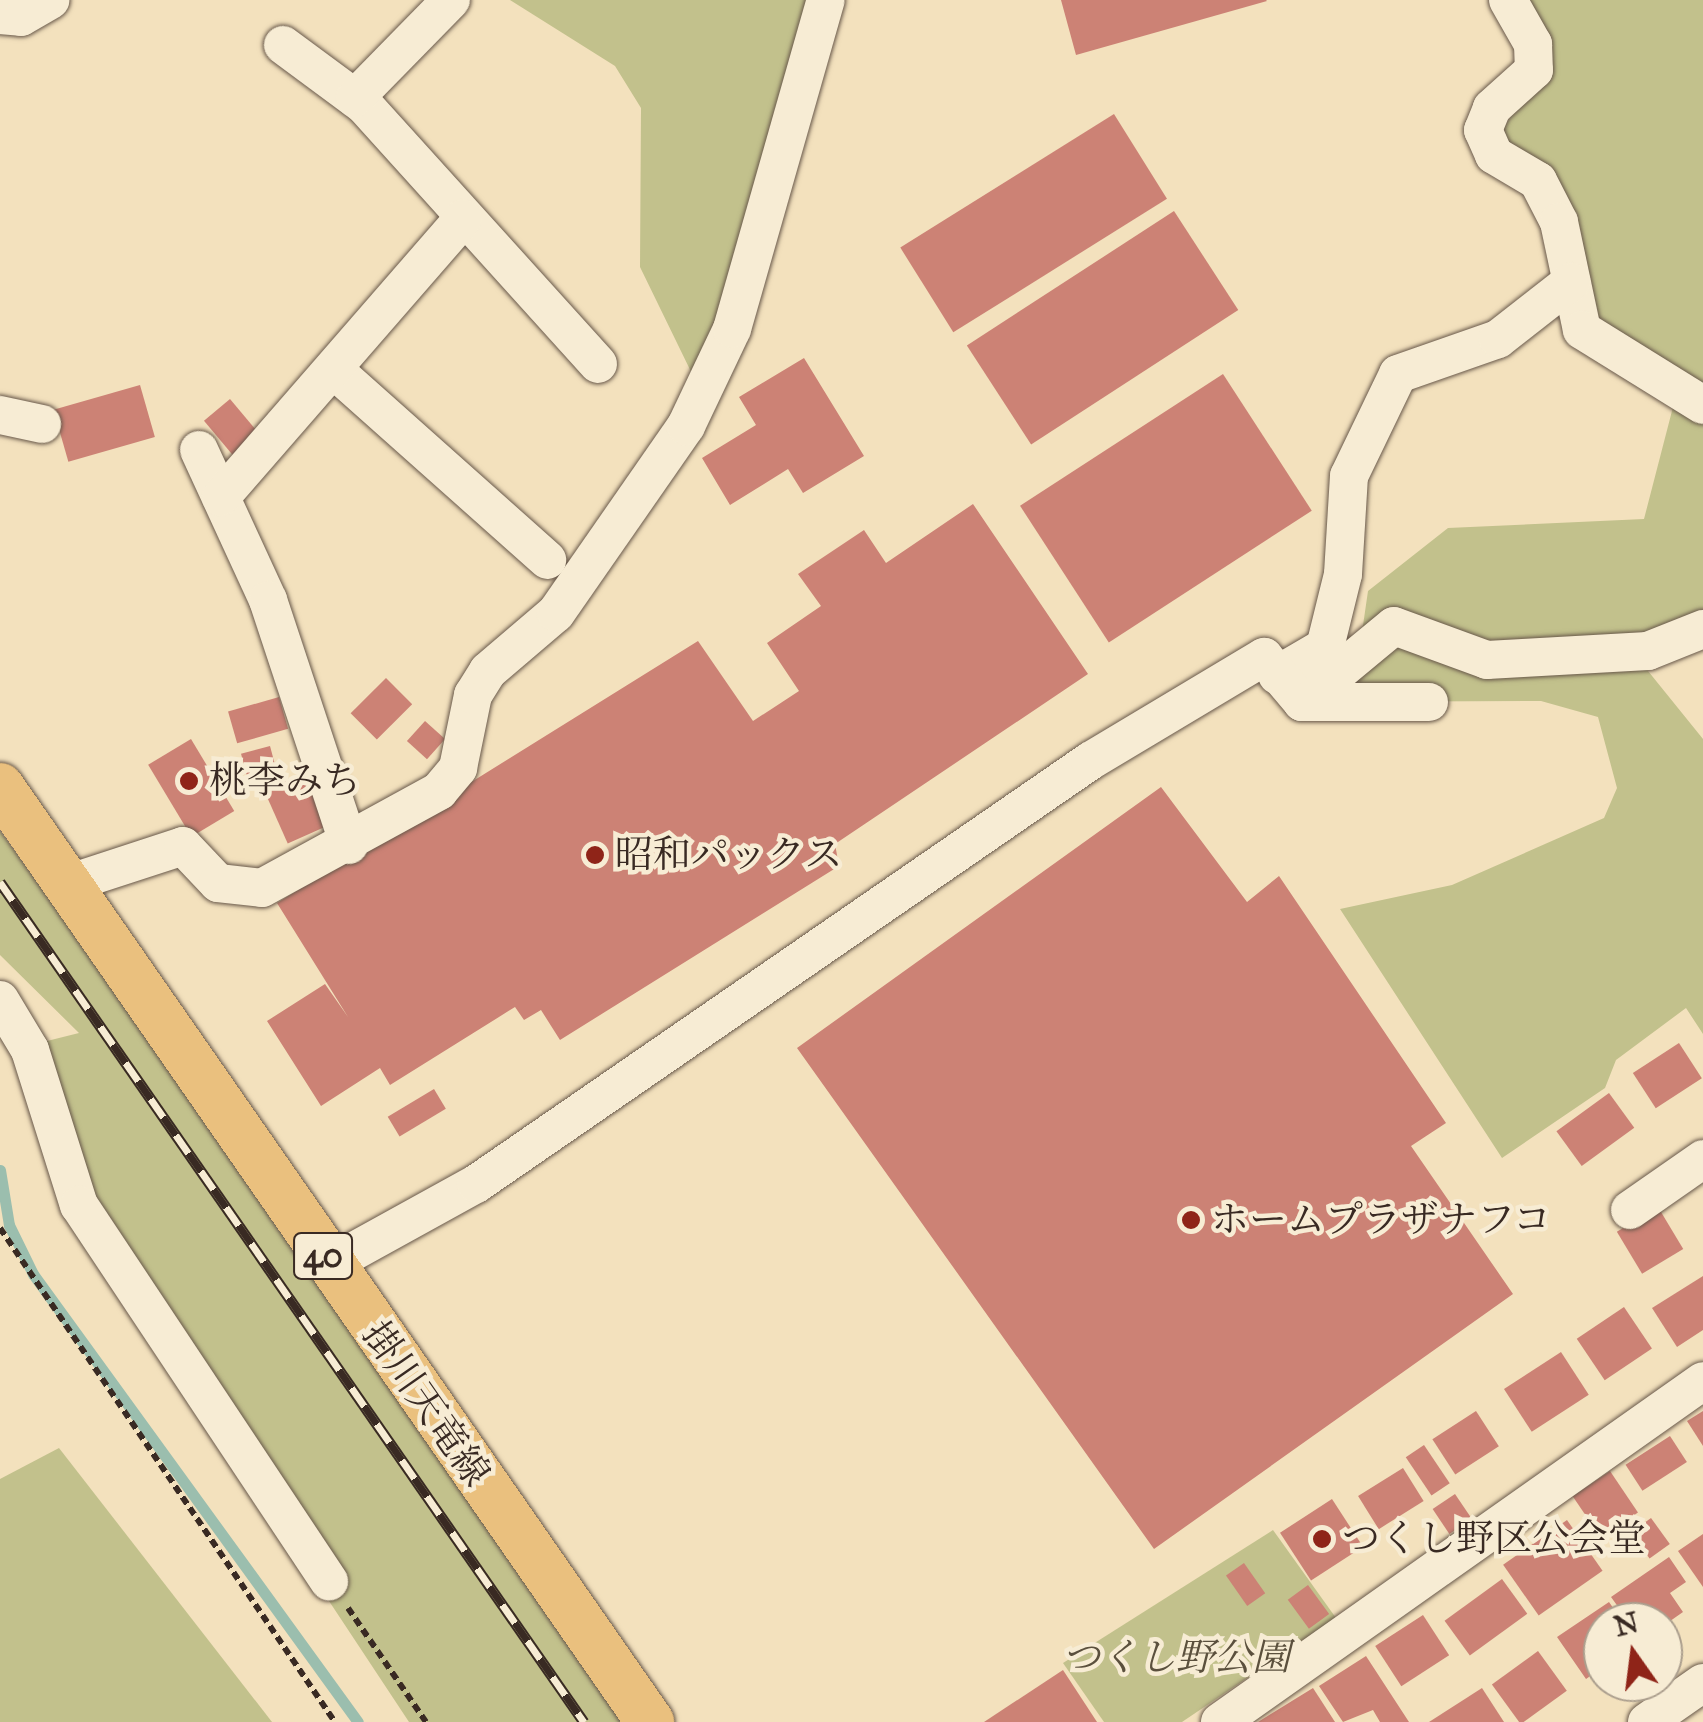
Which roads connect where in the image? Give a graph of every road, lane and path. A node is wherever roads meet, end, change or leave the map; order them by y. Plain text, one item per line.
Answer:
1 (51, 0) edge
2 (451, 0) edge
3 (826, 0) edge
4 (1508, 0) edge
5 (0, 15) edge
6 (283, 45) dead end
7 (354, 98) junction
8 (463, 219) junction
9 (1571, 282) junction
10 (598, 364) dead end
11 (333, 369) junction
12 (1703, 405) edge
13 (0, 416) edge
14 (42, 424) dead end
15 (199, 450) dead end
16 (221, 496) junction
17 (547, 560) dead end
18 (1703, 629) edge
19 (1289, 689) junction
20 (1429, 702) dead end
21 (0, 786) edge
22 (349, 845) junction
23 (67, 884) junction
24 (0, 1000) edge
25 (1703, 1159) edge
26 (1630, 1210) dead end
27 (0, 1228) edge
28 (330, 1265) junction
29 (1703, 1381) edge
30 (328, 1581) joint
31 (1703, 1683) edge
32 (334, 1722) edge
33 (426, 1722) edge
34 (650, 1722) edge
35 (1220, 1722) edge
36 (1647, 1722) edge

1 - 5 street
2 - 7 street
3 - 22 street
4 - 9 street
6 - 7 street
7 - 8 street
8 - 10 street
8 - 11 street
9 - 12 street
9 - 19 street
11 - 16 street
11 - 17 street
13 - 14 street
15 - 16 street
16 - 22 street
18 - 19 street
19 - 20 street
19 - 28 street
21 - 23 main road, 掛川天竜線 / 40
22 - 23 street
23 - 28 main road, 掛川天竜線 / 40
24 - 30 street
25 - 26 street
27 - 32 path
28 - 34 main road, 掛川天竜線 / 40
29 - 35 street
30 - 33 path
31 - 36 street

